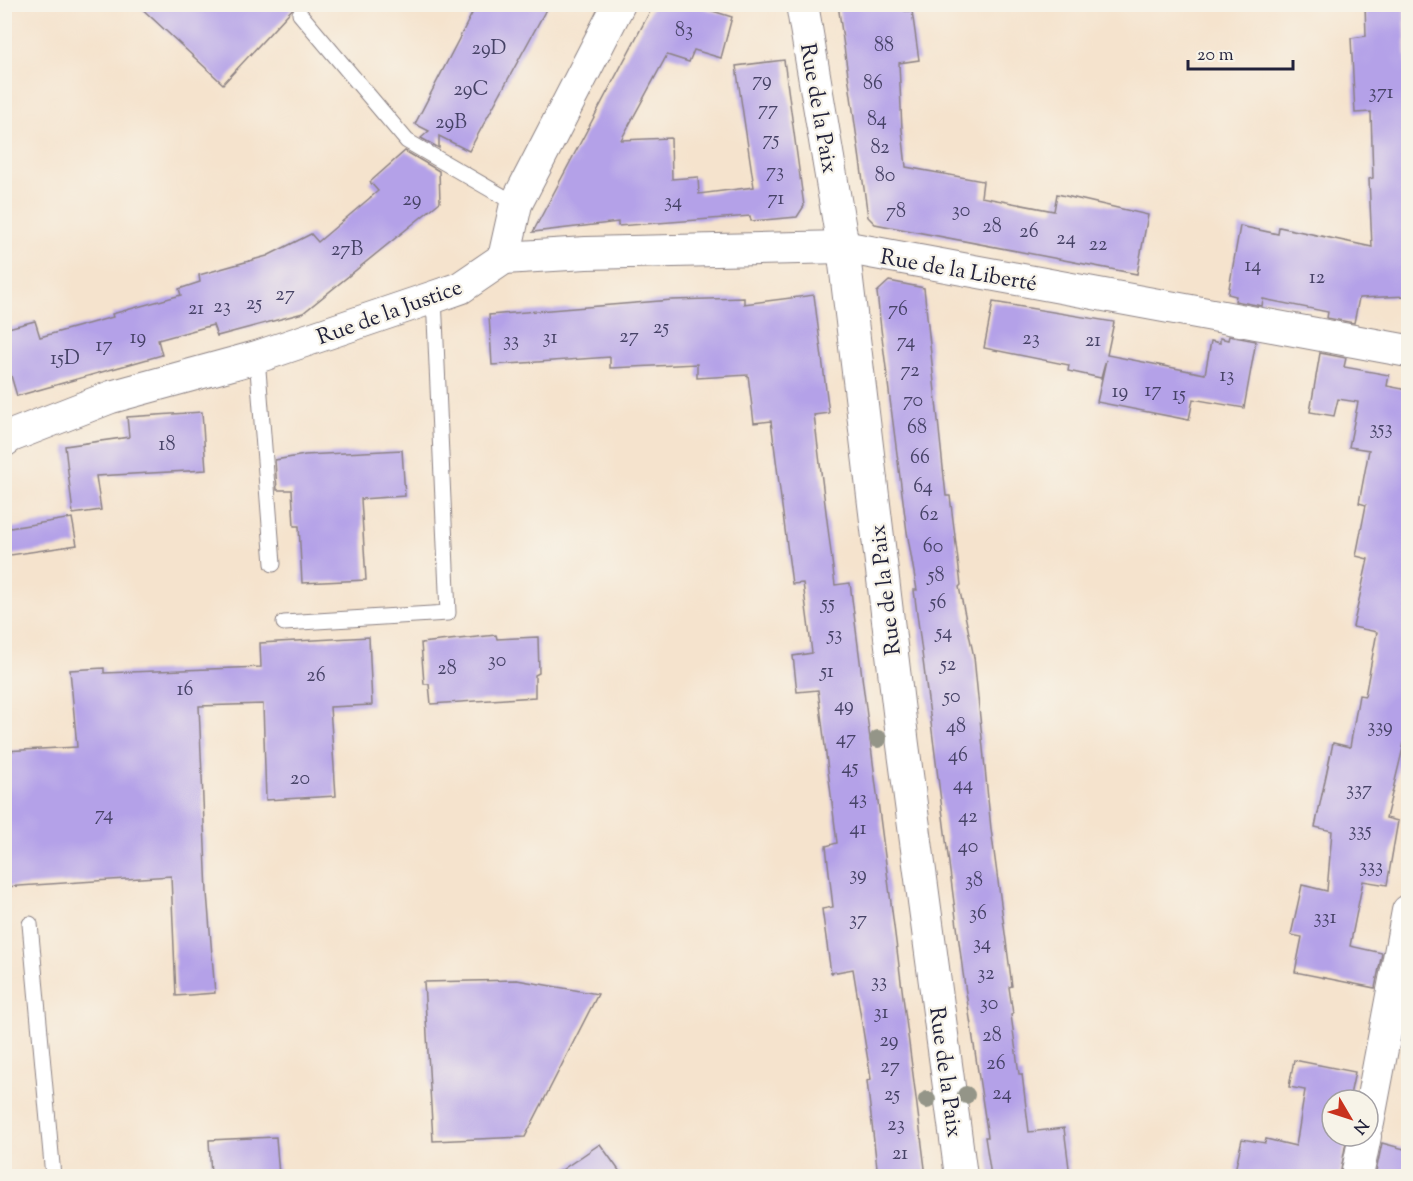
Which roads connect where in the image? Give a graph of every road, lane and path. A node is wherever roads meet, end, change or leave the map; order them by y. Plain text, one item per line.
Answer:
1 (619, 4) edge
2 (802, 4) edge
3 (300, 14) dead end
4 (516, 204) junction
5 (843, 248) junction
6 (504, 258) junction
7 (434, 297) junction
8 (1408, 351) edge
9 (257, 357) junction
10 (4, 441) edge
11 (273, 564) dead end
12 (284, 623) dead end
13 (1408, 911) edge
14 (30, 924) dead end
15 (1375, 1088) edge
16 (1363, 1148) edge
17 (53, 1176) edge
18 (961, 1176) edge
19 (1357, 1176) edge

1 - 4 street
2 - 5 street, Rue de la Paix
3 - 4 lane
4 - 6 street
5 - 6 street, Rue de la Liberté
5 - 8 street, Rue de la Liberté
5 - 18 street, Rue de la Paix
6 - 7 street, Rue de la Justice
7 - 9 street, Rue de la Justice
7 - 12 lane
9 - 10 street, Rue de la Justice
9 - 11 lane
13 - 15 street
14 - 17 lane
16 - 19 street

